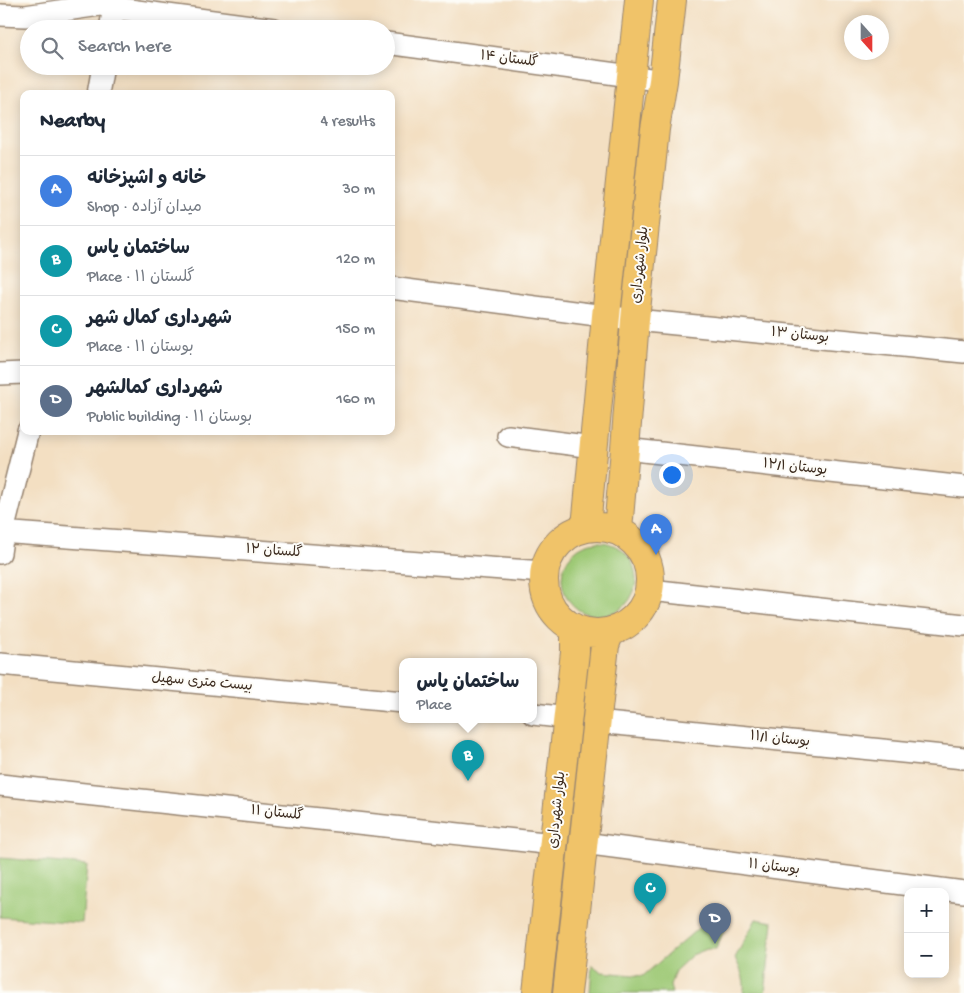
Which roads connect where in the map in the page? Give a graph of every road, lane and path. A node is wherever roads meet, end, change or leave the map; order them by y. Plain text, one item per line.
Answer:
1 (640, 0) edge
2 (672, 0) edge
3 (101, 4) edge
4 (0, 15) edge
5 (107, 20) edge
6 (212, 20) edge
7 (395, 45) edge
8 (101, 75) edge
9 (631, 76) junction
10 (663, 81) junction
11 (99, 90) edge
12 (395, 289) edge
13 (606, 316) junction
14 (635, 320) junction
15 (964, 352) edge
16 (20, 373) edge
17 (0, 374) edge
18 (27, 435) edge
19 (508, 436) dead end
20 (593, 447) junction
21 (626, 449) junction
22 (964, 487) edge
23 (586, 527) junction
24 (618, 530) junction
25 (2, 532) edge
26 (0, 553) edge
27 (544, 572) junction
28 (650, 590) junction
29 (964, 625) edge
30 (572, 627) junction
31 (610, 632) junction
32 (0, 664) edge
33 (399, 702) edge
34 (537, 714) edge
35 (568, 718) junction
36 (596, 722) junction
37 (964, 758) edge
38 (0, 785) edge
39 (583, 843) junction
40 (554, 844) junction
41 (964, 892) edge
42 (537, 993) edge
43 (567, 993) edge

1 - 9 main road
2 - 10 main road, بلوار شهرداری
3 - 4 street
3 - 5 street
3 - 6 street
7 - 9 street, گلستان ۱۴
8 - 11 street
9 - 10 street, گلستان ۱۴
9 - 13 main road
10 - 14 main road, بلوار شهرداری
12 - 13 street, بوستان ۱۳
13 - 14 street, بوستان ۱۳
13 - 20 main road
14 - 15 street, بوستان ۱۳
14 - 21 main road, بلوار شهرداری
16 - 17 street
18 - 25 street
19 - 20 street
20 - 23 main road
21 - 22 street, بوستان ۱۲/۱
21 - 24 main road, بلوار شهرداری
23 - 24 main road
23 - 27 main road
24 - 28 main road
25 - 26 street
25 - 27 street, گلستان ۱۲
27 - 30 main road
28 - 29 street
28 - 31 main road
30 - 31 main road
30 - 35 main road, بلوار شهرداری
31 - 36 main road, بلوار شهرداری
32 - 33 street, بیست متری سهیل
34 - 35 street
35 - 40 main road, بلوار شهرداری
36 - 37 street, بوستان ۱۱/۱
36 - 39 main road, بلوار شهرداری
38 - 40 street, گلستان ۱۱
39 - 41 street, بوستان ۱۱
39 - 43 main road, بلوار شهرداری
40 - 42 main road, بلوار شهرداری

